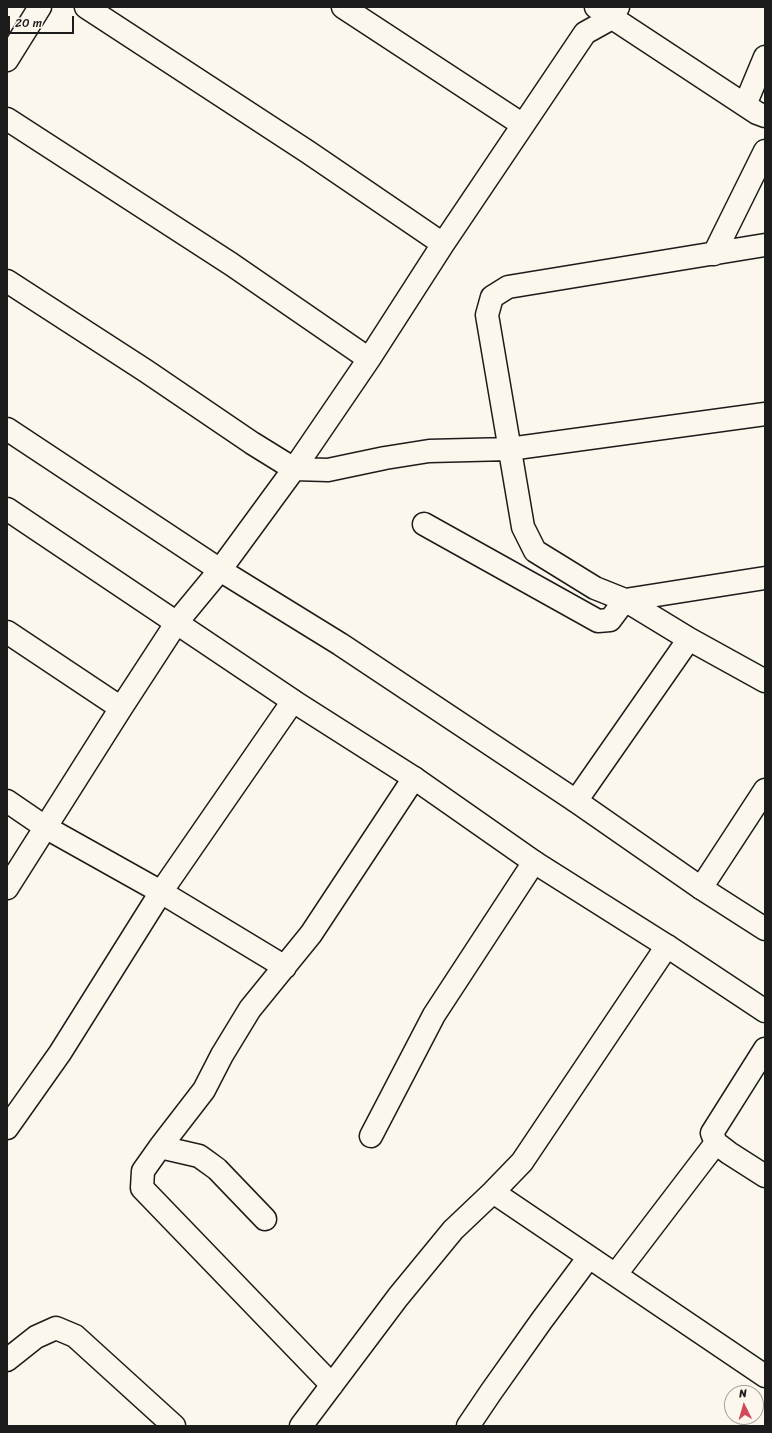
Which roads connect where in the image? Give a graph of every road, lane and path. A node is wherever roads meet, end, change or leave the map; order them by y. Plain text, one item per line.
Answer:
1 (40, 7) edge
2 (86, 7) edge
3 (344, 7) edge
4 (608, 11) edge
5 (765, 57) edge
6 (7, 60) edge
7 (745, 105) junction
8 (765, 116) edge
9 (7, 119) edge
10 (523, 125) junction
11 (765, 151) edge
12 (442, 244) junction
13 (765, 244) edge
14 (714, 254) junction
15 (7, 281) edge
16 (369, 359) junction
17 (765, 414) edge
18 (7, 429) edge
19 (509, 449) junction
20 (294, 469) junction
21 (7, 509) edge
22 (424, 524) dead end
23 (220, 570) junction
24 (765, 578) edge
25 (625, 600) junction
26 (177, 622) junction
27 (7, 632) edge
28 (689, 639) junction
29 (765, 681) edge
30 (293, 701) junction
31 (121, 708) junction
32 (414, 778) junction
33 (765, 790) edge
34 (7, 801) edge
35 (576, 801) junction
36 (46, 827) junction
37 (534, 862) junction
38 (7, 888) edge
39 (701, 888) junction
40 (161, 892) junction
41 (765, 929) edge
42 (667, 946) junction
43 (285, 967) junction
44 (765, 1011) edge
45 (765, 1049) edge
46 (7, 1128) edge
47 (371, 1136) dead end
48 (716, 1143) junction
49 (160, 1147) junction
50 (765, 1176) edge
51 (493, 1192) junction
52 (265, 1219) dead end
53 (589, 1257) junction
54 (616, 1274) junction
55 (7, 1360) edge
56 (765, 1376) edge
57 (332, 1385) junction
58 (174, 1426) edge
59 (301, 1426) edge
60 (468, 1426) edge

1 - 6 main road
2 - 12 main road
3 - 10 main road
4 - 7 main road
4 - 10 main road
5 - 7 main road
7 - 8 main road
9 - 16 main road
10 - 12 main road
11 - 14 main road
12 - 16 main road
13 - 14 main road
14 - 19 main road
15 - 20 main road
16 - 20 main road
17 - 19 main road
18 - 23 main road
19 - 20 main road
19 - 25 main road
20 - 23 main road
21 - 26 main road
22 - 25 main road
23 - 26 main road
23 - 35 main road
24 - 25 main road
25 - 28 main road
26 - 30 main road
26 - 31 main road
27 - 31 main road
28 - 29 main road
28 - 35 main road
30 - 32 main road
30 - 40 main road
31 - 36 main road
32 - 37 main road
32 - 43 main road
33 - 39 main road
34 - 36 main road
35 - 39 main road
36 - 38 main road
36 - 40 main road
37 - 42 main road
37 - 47 main road
39 - 41 main road
40 - 43 main road
40 - 46 main road
42 - 44 main road
42 - 51 main road
43 - 49 main road
45 - 48 main road
48 - 50 main road
48 - 54 main road
49 - 52 main road
49 - 57 main road
51 - 53 main road
51 - 57 main road
53 - 54 main road
53 - 60 main road
54 - 56 main road
55 - 58 main road
57 - 59 main road

